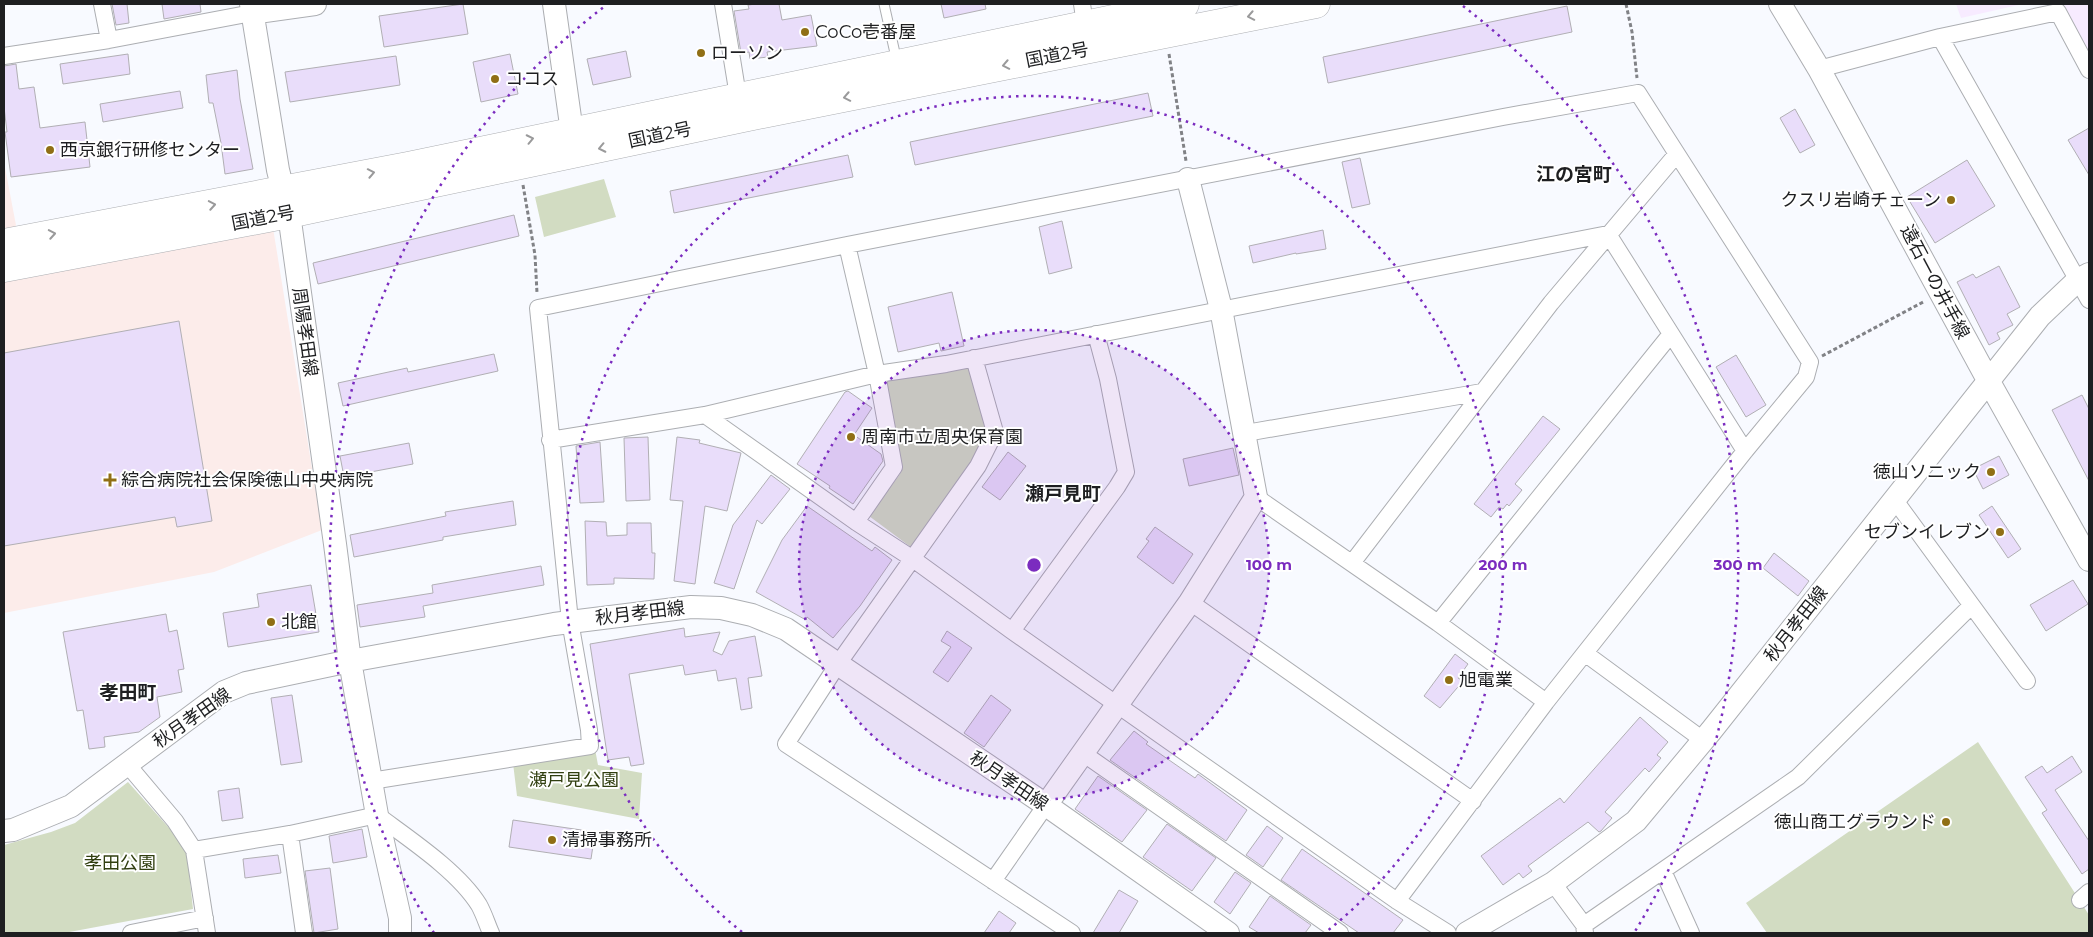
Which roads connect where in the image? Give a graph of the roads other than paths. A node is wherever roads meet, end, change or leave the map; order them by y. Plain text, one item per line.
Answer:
1 (102, 4) edge
2 (315, 4) edge
3 (554, 4) edge
4 (723, 4) edge
5 (884, 4) edge
6 (1185, 4) edge
7 (1316, 4) edge
8 (1780, 4) edge
9 (252, 8) edge
10 (1084, 14) edge
11 (1940, 37) junction
12 (109, 40) junction
13 (4, 56) edge
14 (897, 63) junction
15 (1819, 69) junction
16 (2089, 70) edge
17 (738, 96) junction
18 (572, 132) junction
19 (1676, 155) junction
20 (1188, 179) junction
21 (286, 202) junction
22 (1608, 234) junction
23 (4, 243) edge
24 (847, 245) junction
25 (4, 268) edge
26 (2083, 277) edge
27 (2089, 300) edge
28 (1221, 309) junction
29 (1096, 334) junction
30 (1671, 334) junction
31 (974, 358) junction
32 (877, 374) junction
33 (1988, 380) junction
34 (1482, 392) junction
35 (705, 415) junction
36 (1246, 433) junction
37 (550, 440) junction
38 (1745, 451) junction
39 (1256, 497) junction
40 (1894, 499) junction
41 (856, 522) junction
42 (913, 559) junction
43 (2089, 560) edge
44 (1352, 563) junction
45 (1190, 602) junction
46 (1971, 606) junction
47 (570, 621) junction
48 (1438, 623) junction
49 (1012, 631) junction
50 (1586, 654) junction
51 (350, 661) junction
52 (838, 664) junction
53 (2026, 681) dead end
54 (1546, 702) junction
55 (1116, 704) junction
56 (1703, 740) junction
57 (1084, 754) junction
58 (127, 764) junction
59 (371, 780) junction
60 (1473, 801) junction
61 (1046, 805) junction
62 (378, 815) junction
63 (4, 831) edge
64 (290, 834) junction
65 (194, 850) junction
66 (1663, 871) junction
67 (993, 881) junction
68 (1553, 882) junction
69 (1397, 901) junction
70 (206, 925) edge
71 (1584, 929) edge
72 (131, 933) edge
73 (304, 933) edge
74 (400, 933) edge
75 (491, 933) edge
76 (1072, 933) edge
77 (1228, 933) edge
78 (1340, 933) edge
79 (1448, 933) edge
80 (1467, 933) edge
81 (1691, 933) edge

1 - 12 street
2 - 9 street
3 - 18 street
4 - 17 street
5 - 14 lane
6 - 10 highway, 国道2号
7 -> 21 highway, 国道2号
8 - 15 street, 遠石一の井手線
9 - 12 street
9 - 21 street, 周陽孝田線
10 - 14 highway, 国道2号
11 - 15 street
11 - 16 street
11 - 26 street
12 - 13 street
14 - 17 highway, 国道2号
15 - 33 street, 遠石一の井手線
17 - 18 highway, 国道2号
21 -> 18 highway, 国道2号
19 - 20 street
19 - 22 street
19 - 38 street
20 - 24 street
20 - 28 street
23 -> 21 highway, 国道2号
21 - 25 highway, 国道2号
21 - 51 street, 周陽孝田線
22 - 28 street
22 - 30 street
22 - 34 street
24 - 32 street
24 - 37 street
26 - 27 street
26 - 33 street, 秋月孝田線
28 - 29 street
28 - 36 street
29 - 31 street
29 - 49 street
30 - 38 street
30 - 48 street
31 - 32 street
31 - 42 street
32 - 35 street
32 - 41 street
33 - 40 street, 秋月孝田線
33 - 43 street, 遠石一の井手線
34 - 36 street
34 - 44 street
35 - 37 street
35 - 41 street
36 - 39 street
37 - 47 street
38 - 50 street
39 - 44 street
39 - 45 street
40 - 46 street
40 - 56 street, 秋月孝田線
41 - 42 street
42 - 49 street
42 - 52 street
44 - 48 street
45 - 55 street
45 - 60 street
46 - 53 street
46 - 66 street
47 - 51 street, 秋月孝田線
47 - 52 street, 秋月孝田線
47 - 59 street
48 - 54 street
49 - 55 street
50 - 54 street
50 - 56 street
51 - 58 street, 秋月孝田線
51 - 59 street, 周陽孝田線
52 - 61 street, 秋月孝田線
52 - 67 street
54 - 60 street
55 - 57 street
55 - 69 street
56 - 68 street, 秋月孝田線
57 - 61 street
57 - 78 street
58 - 63 street, 秋月孝田線
58 - 65 street
59 - 62 street, 周陽孝田線
60 - 69 street
61 - 67 street
61 - 77 street, 秋月孝田線
62 - 64 street
62 - 74 street, 周陽孝田線
62 - 75 street
64 - 65 street
64 - 73 street
65 - 70 street
66 - 71 street
66 - 81 street
67 - 76 street
68 - 71 street
68 - 80 street, 秋月孝田線
69 - 79 street
70 - 72 street

